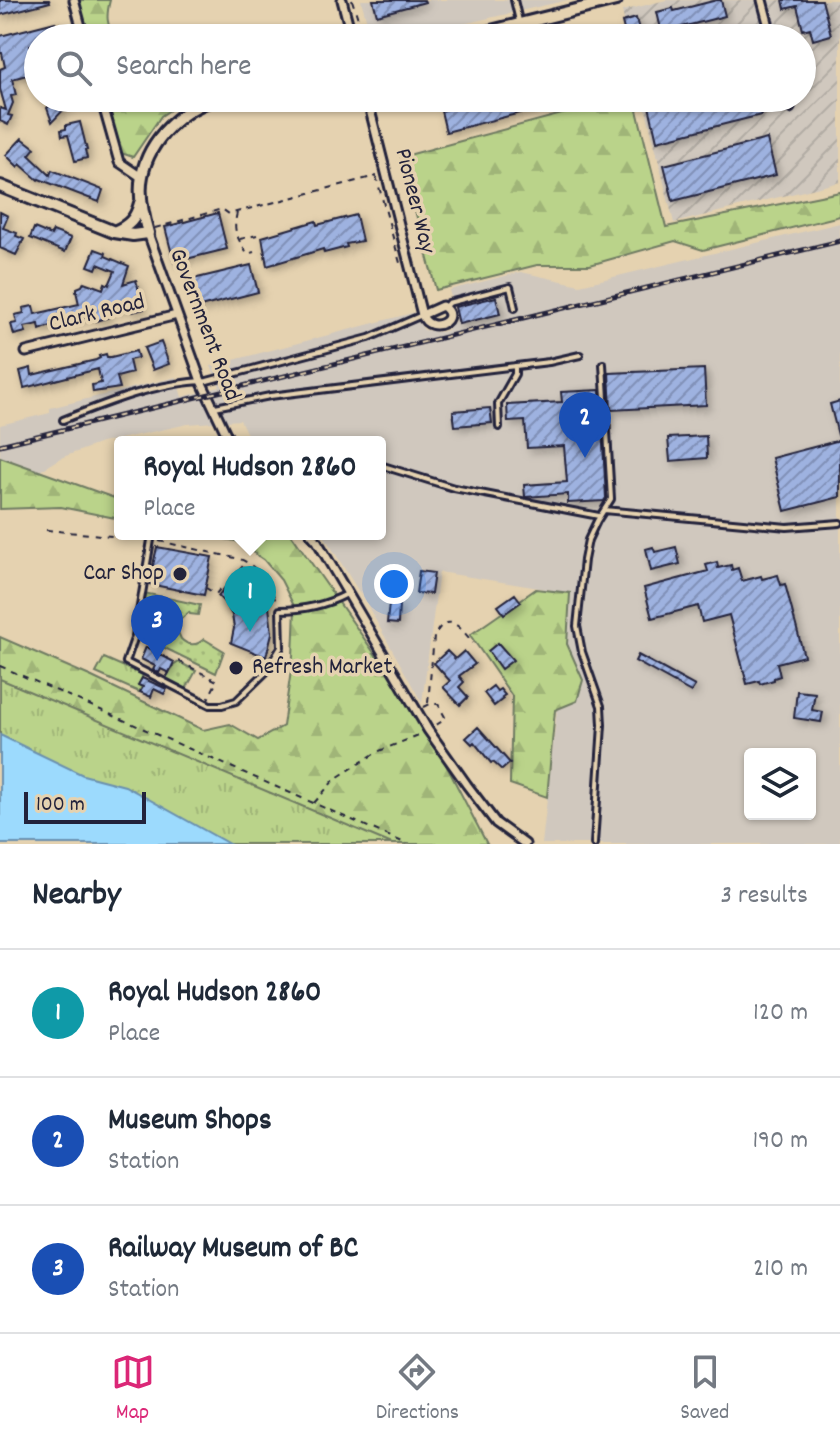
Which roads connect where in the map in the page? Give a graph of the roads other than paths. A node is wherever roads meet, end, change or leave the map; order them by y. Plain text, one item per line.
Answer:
1 (74, 0) edge
2 (342, 0) edge
3 (514, 0) edge
4 (616, 0) edge
5 (762, 0) edge
6 (575, 5) edge
7 (80, 24) edge
8 (348, 24) edge
9 (520, 24) joint
10 (768, 24) edge
11 (105, 112) edge
12 (189, 112) edge
13 (370, 112) edge
14 (141, 177) junction
15 (0, 186) edge
16 (141, 201) junction
17 (114, 232) junction
18 (153, 235) junction
19 (445, 307) junction
20 (515, 308) dead end
21 (177, 315) junction
22 (422, 315) junction
23 (26, 352) dead end
24 (580, 355) dead end
25 (603, 364) dead end
26 (515, 366) junction
27 (201, 381) junction
28 (213, 408) junction
29 (63, 420) dead end
30 (499, 427) dead end
31 (227, 436) edge
32 (386, 467) edge
33 (604, 510) junction
34 (600, 516) junction
35 (840, 523) edge
36 (151, 540) road end
37 (316, 540) edge
38 (347, 594) junction
39 (525, 844) edge
40 (594, 844) edge

1 - 7 street
2 - 8 street
3 - 9 lane
4 - 6 street
5 - 10 street
6 - 9 street
11 - 14 street
12 - 14 street
13 - 22 street, Pioneer Way
14 - 16 street
15 - 17 street, Government Road
16 - 17 street
16 - 18 street
17 - 18 street, Government Road
18 - 21 street, Government Road
19 - 20 lane
19 - 22 street
19 - 22 street
21 - 23 street, Clark Road
21 - 27 street, Government Road
22 - 27 lane
24 - 26 lane
25 - 33 lane
26 - 28 lane
26 - 30 lane
27 - 28 street, Government Road
27 - 29 lane
28 - 31 street, Government Road
32 - 34 lane
33 - 34 lane
33 - 35 lane
34 - 40 lane
36 - 38 lane
37 - 38 street
38 - 39 street

